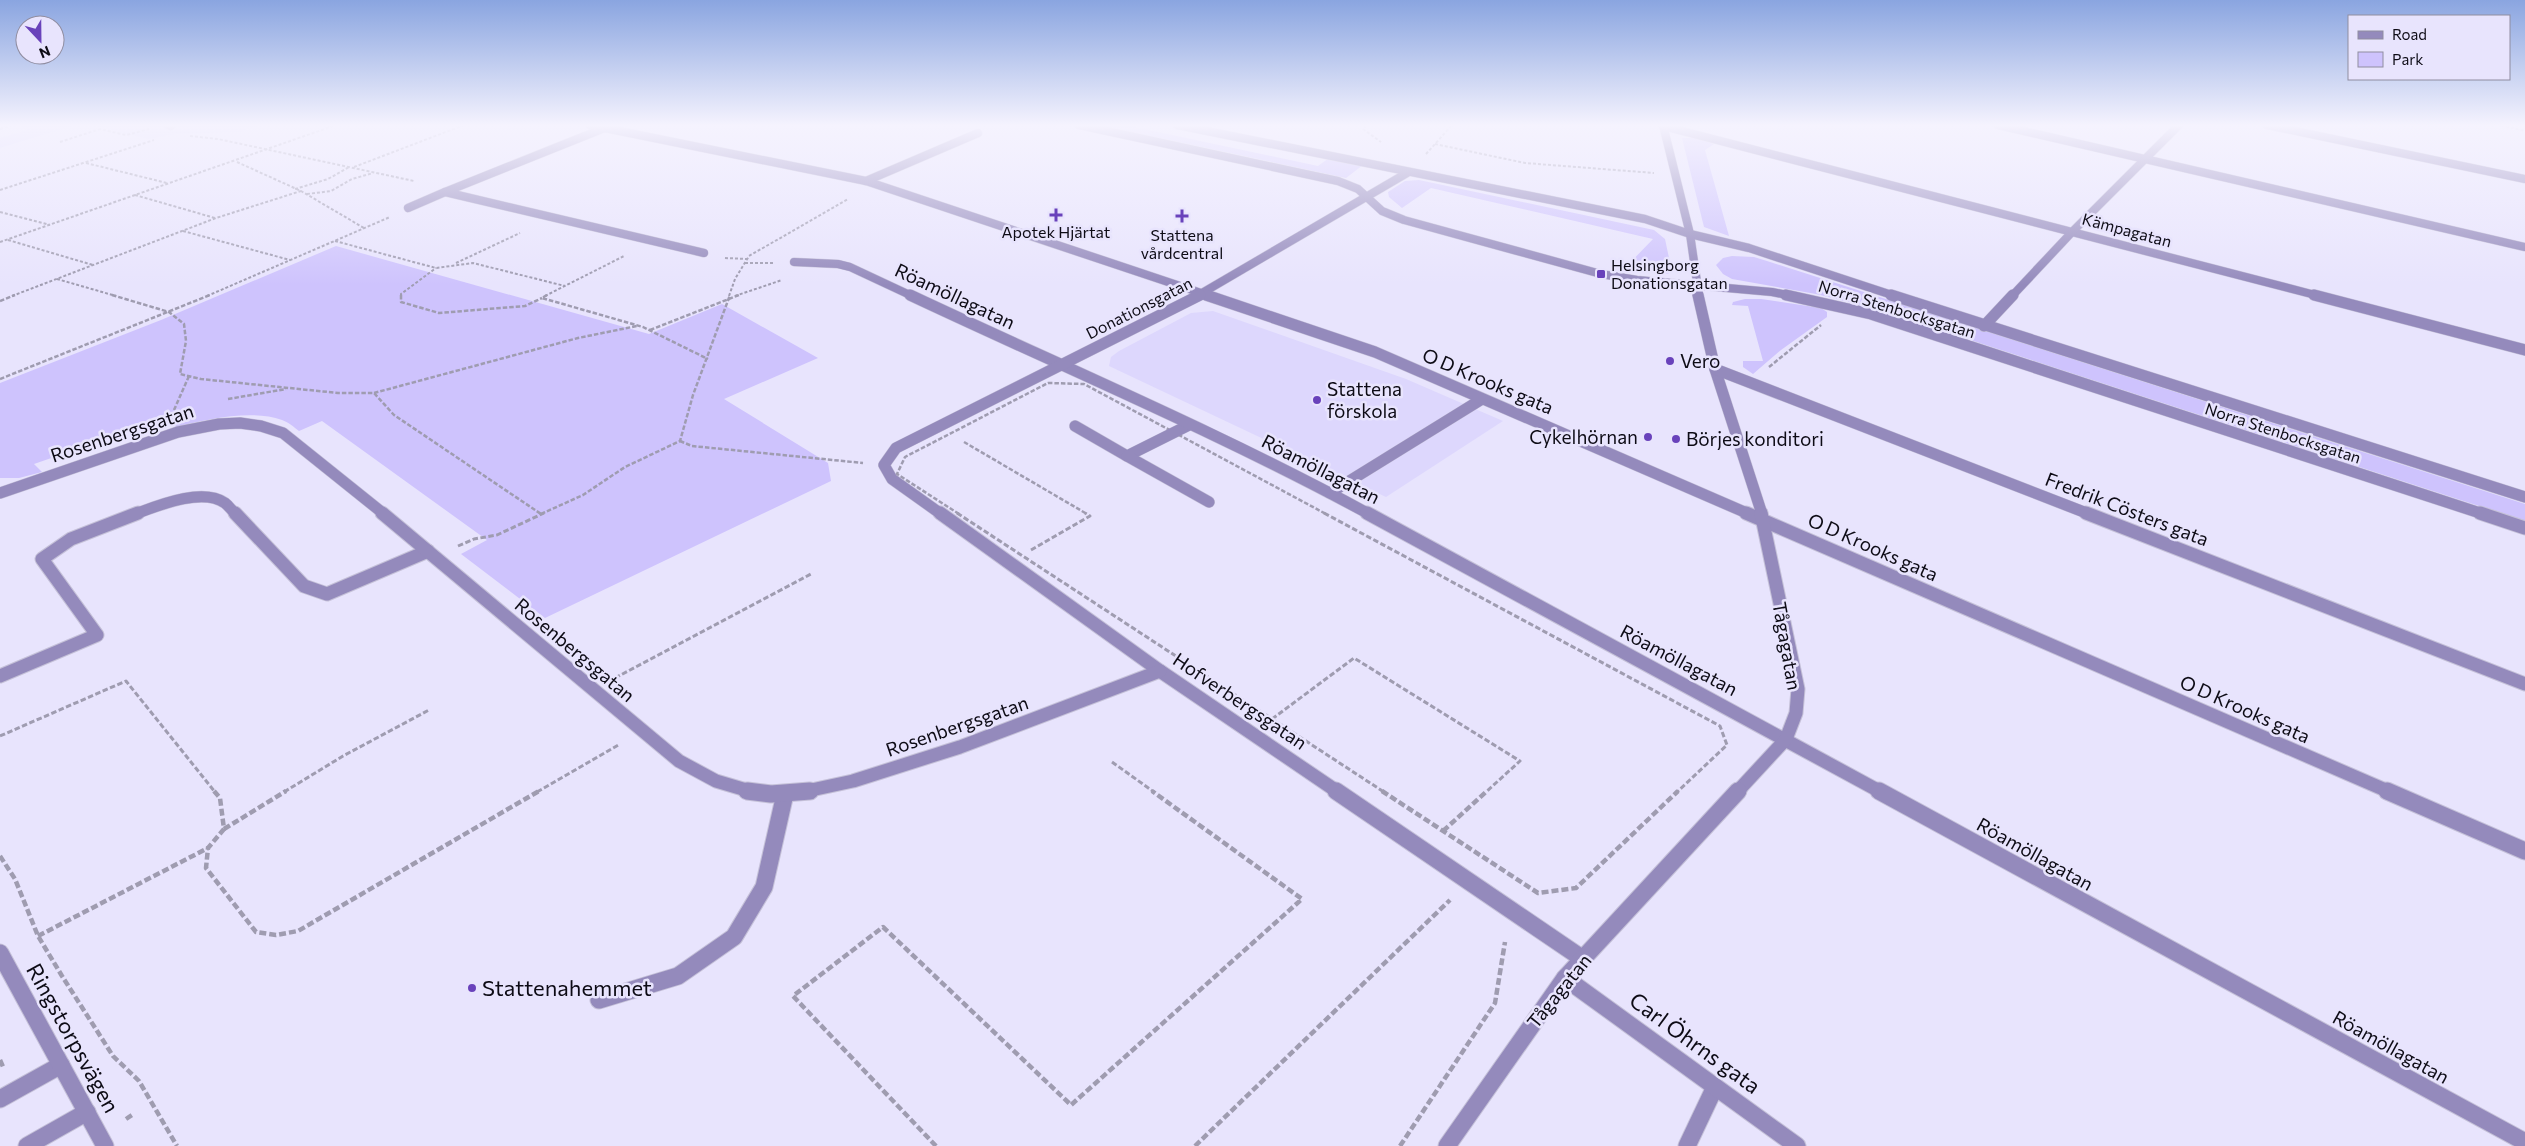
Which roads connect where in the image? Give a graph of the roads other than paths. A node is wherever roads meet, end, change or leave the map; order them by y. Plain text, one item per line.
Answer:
1 (480, 178) edge
2 (849, 178) edge
3 (880, 178) edge
4 (1326, 178) edge
5 (1398, 178) edge
6 (1436, 178) edge
7 (1676, 178) edge
8 (1868, 178) edge
9 (2126, 178) edge
10 (2230, 178) edge
11 (870, 183) junction
12 (449, 191) junction
13 (1366, 197) junction
14 (408, 208) road end
15 (2073, 231) junction
16 (1690, 234) junction
17 (2525, 246) edge
18 (704, 254) dead end
19 (794, 262) road end
20 (1696, 285) junction
21 (1200, 294) junction
22 (1984, 326) junction
23 (2525, 350) edge
24 (1060, 366) junction
25 (1715, 369) junction
26 (1482, 399) junction
27 (1189, 425) junction
28 (1075, 426) dead end
29 (1127, 456) junction
30 (884, 465) joint
31 (0, 493) edge
32 (1330, 493) junction
33 (2525, 497) edge
34 (1209, 502) dead end
35 (1763, 519) junction
36 (2525, 528) edge
37 (431, 553) junction
38 (1160, 671) junction
39 (0, 676) edge
40 (2525, 684) edge
41 (1786, 739) junction
42 (785, 794) junction
43 (2525, 851) edge
44 (0, 953) edge
45 (1583, 959) junction
46 (1565, 978) junction
47 (599, 1000) dead end
48 (61, 1065) junction
49 (1715, 1087) junction
50 (0, 1099) edge
51 (87, 1112) junction
52 (2525, 1142) edge
53 (27, 1146) edge
54 (105, 1146) edge
55 (1447, 1146) edge
56 (1687, 1146) edge
57 (1797, 1146) edge

1 - 12 street
2 - 11 street, O D Krooks gata
3 - 11 street
4 - 13 street, Norra Stenbocksgatan
5 - 13 street, Donationsgatan
6 - 16 street, Norra Stenbocksgatan
7 - 16 street, Tågagatan
8 - 15 street, Kämpagatan
9 - 15 street
10 - 17 street
11 - 21 street, O D Krooks gata
12 - 14 street
12 - 18 street
13 - 20 street, Norra Stenbocksgatan
13 - 21 street, Donationsgatan
15 - 22 street
15 - 23 street, Kämpagatan
16 - 20 street, Tågagatan
16 - 22 street, Norra Stenbocksgatan
19 - 24 street, Röamöllagatan
20 - 25 street, Tågagatan
20 - 36 street, Norra Stenbocksgatan
21 - 24 street, Donationsgatan
21 - 26 street, O D Krooks gata
22 - 33 street, Norra Stenbocksgatan
24 - 27 street, Röamöllagatan
24 - 30 street, Donationsgatan
25 - 35 street, Tågagatan
25 - 40 street, Fredrik Cösters gata
26 - 32 street
26 - 35 street, O D Krooks gata
27 - 29 street
27 - 32 street, Röamöllagatan
28 - 29 street
29 - 34 street
30 - 38 street, Hofverbergsgatan
31 - 37 street, Rosenbergsgatan
32 - 41 street, Röamöllagatan
35 - 41 street, Tågagatan
35 - 43 street, O D Krooks gata
37 - 39 street
37 - 42 street, Rosenbergsgatan
38 - 42 street, Rosenbergsgatan
38 - 45 street, Hofverbergsgatan
41 - 45 street, Tågagatan
41 - 52 street, Röamöllagatan
42 - 47 street
44 - 48 street, Ringstorpsvägen
45 - 46 street, Tågagatan
46 - 49 street, Carl Öhrns gata
46 - 55 street, Tågagatan
48 - 50 street
48 - 51 street, Ringstorpsvägen
49 - 56 street
49 - 57 street, Carl Öhrns gata
51 - 53 street
51 - 54 street, Ringstorpsvägen

